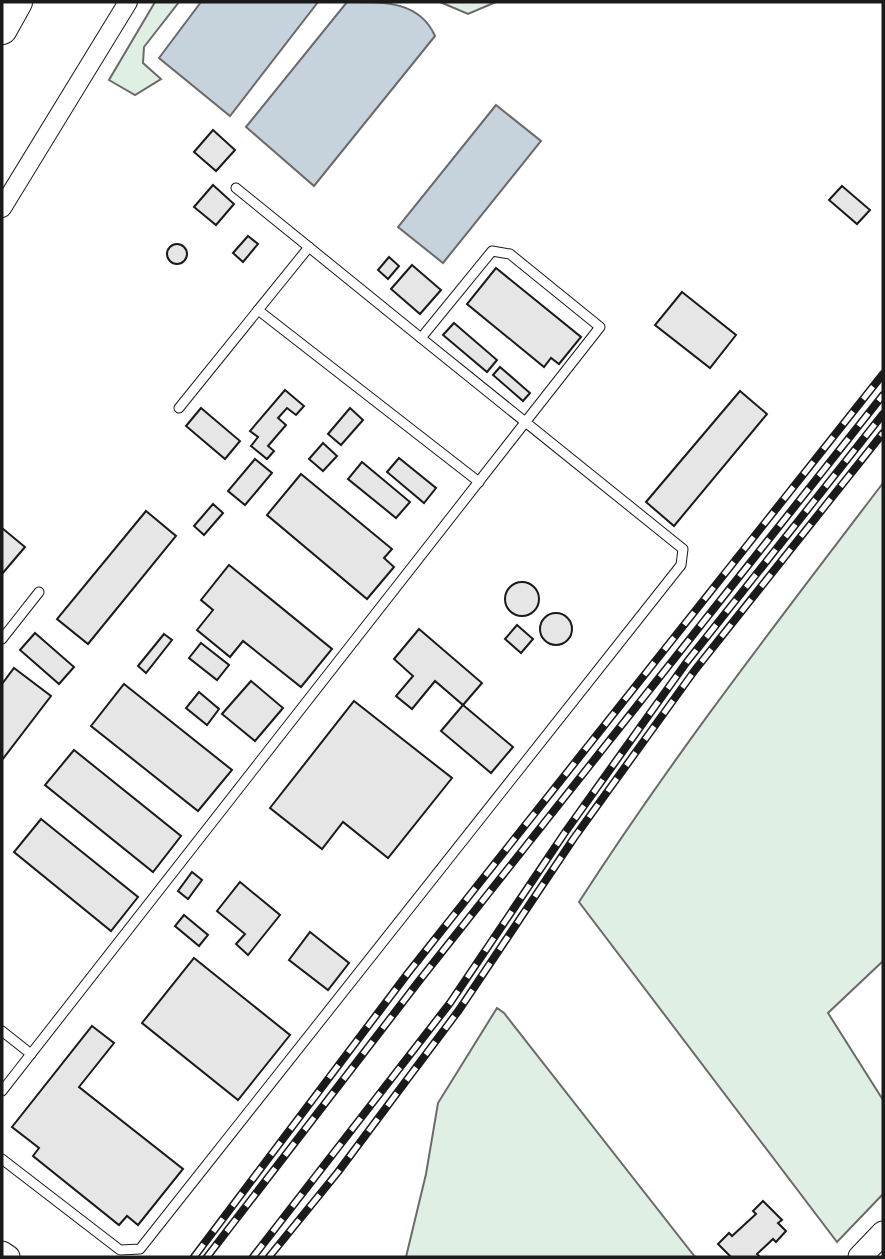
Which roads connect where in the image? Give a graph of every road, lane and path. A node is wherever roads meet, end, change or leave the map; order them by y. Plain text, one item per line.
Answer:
1 (17, 2) edge
2 (128, 2) edge
3 (2, 29) edge
4 (236, 188) dead end
5 (2, 208) edge
6 (309, 247) junction
7 (258, 310) junction
8 (422, 338) junction
9 (179, 408) dead end
10 (527, 421) junction
11 (479, 482) junction
12 (39, 592) dead end
13 (2, 639) edge
14 (2, 1031) edge
15 (31, 1054) junction
16 (2, 1091) edge
17 (2, 1159) edge
18 (883, 1233) edge
19 (2, 1253) edge
20 (8, 1257) edge
21 (860, 1257) edge

1 - 3 highway
2 - 5 street
4 - 6 lane
6 - 7 lane
6 - 8 lane
7 - 9 lane
7 - 11 lane
8 - 10 lane
8 - 10 lane
10 - 11 lane
10 - 17 lane
11 - 15 lane
12 - 13 lane
14 - 15 lane
15 - 16 lane
18 - 21 street
19 - 20 street

